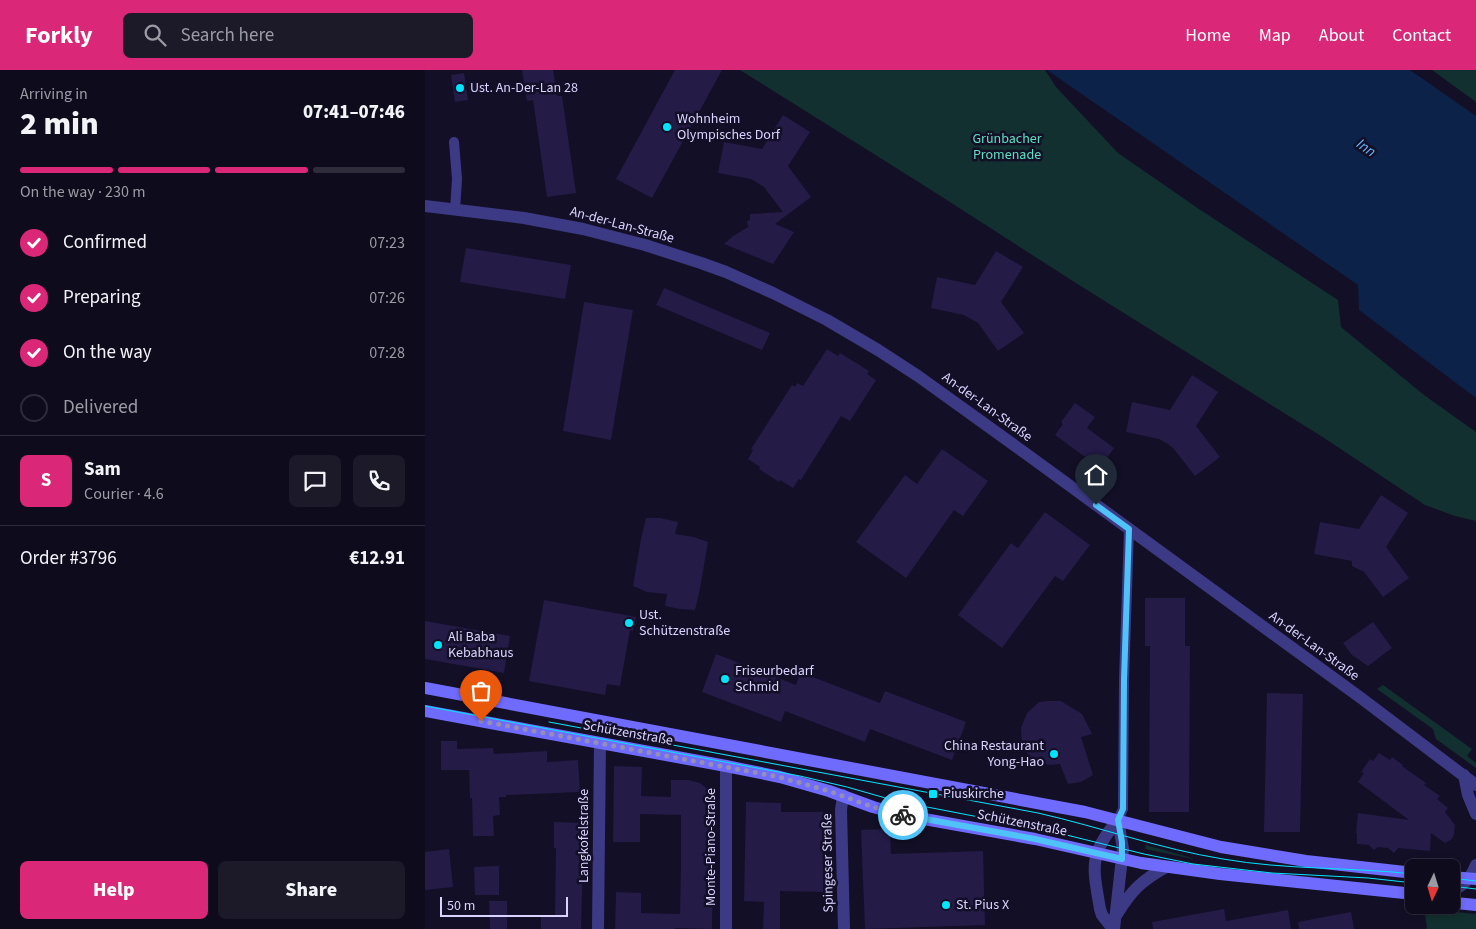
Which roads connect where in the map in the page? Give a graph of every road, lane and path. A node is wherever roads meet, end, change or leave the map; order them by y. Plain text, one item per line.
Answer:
1 (454, 142) dead end
2 (425, 206) edge
3 (455, 210) junction
4 (1129, 529) junction
5 (425, 688) edge
6 (425, 710) edge
7 (600, 743) junction
8 (726, 766) junction
9 (1464, 775) junction
10 (1476, 785) edge
11 (843, 796) junction
12 (1476, 814) edge
13 (1118, 820) junction
14 (1096, 853) junction
15 (1122, 859) junction
16 (1476, 865) edge
17 (1166, 867) junction
18 (1405, 872) edge
19 (1460, 878) edge
20 (1473, 879) edge
21 (1460, 886) edge
22 (1405, 893) edge
23 (1460, 902) edge
24 (1476, 905) edge
25 (1115, 916) junction
26 (599, 929) edge
27 (726, 929) edge
28 (844, 929) edge
29 (1113, 929) edge

1 - 3 lane
2 - 3 street, An-der-Lan-Straße
3 - 4 street, An-der-Lan-Straße
4 - 9 street, An-der-Lan-Straße
4 - 13 lane
5 - 13 street, Schützenstraße
6 - 7 street, Schützenstraße
7 - 8 street, Schützenstraße
7 - 26 street, Langkofelstraße
8 - 11 street, Schützenstraße
8 - 27 street, Monte-Piano-Straße
9 - 10 street, An-der-Lan-Straße
9 - 12 street
11 - 14 street, Schützenstraße
11 - 28 street, Spingeser Straße
13 - 14 street
13 - 15 street
13 - 18 street, Schützenstraße
14 - 15 street, Schützenstraße
14 - 29 street
15 - 17 street, Schützenstraße
15 - 25 street
16 - 20 street
17 - 22 street, Schützenstraße
17 - 25 street
19 - 20 street
20 - 21 street
23 - 24 street
25 - 29 street

